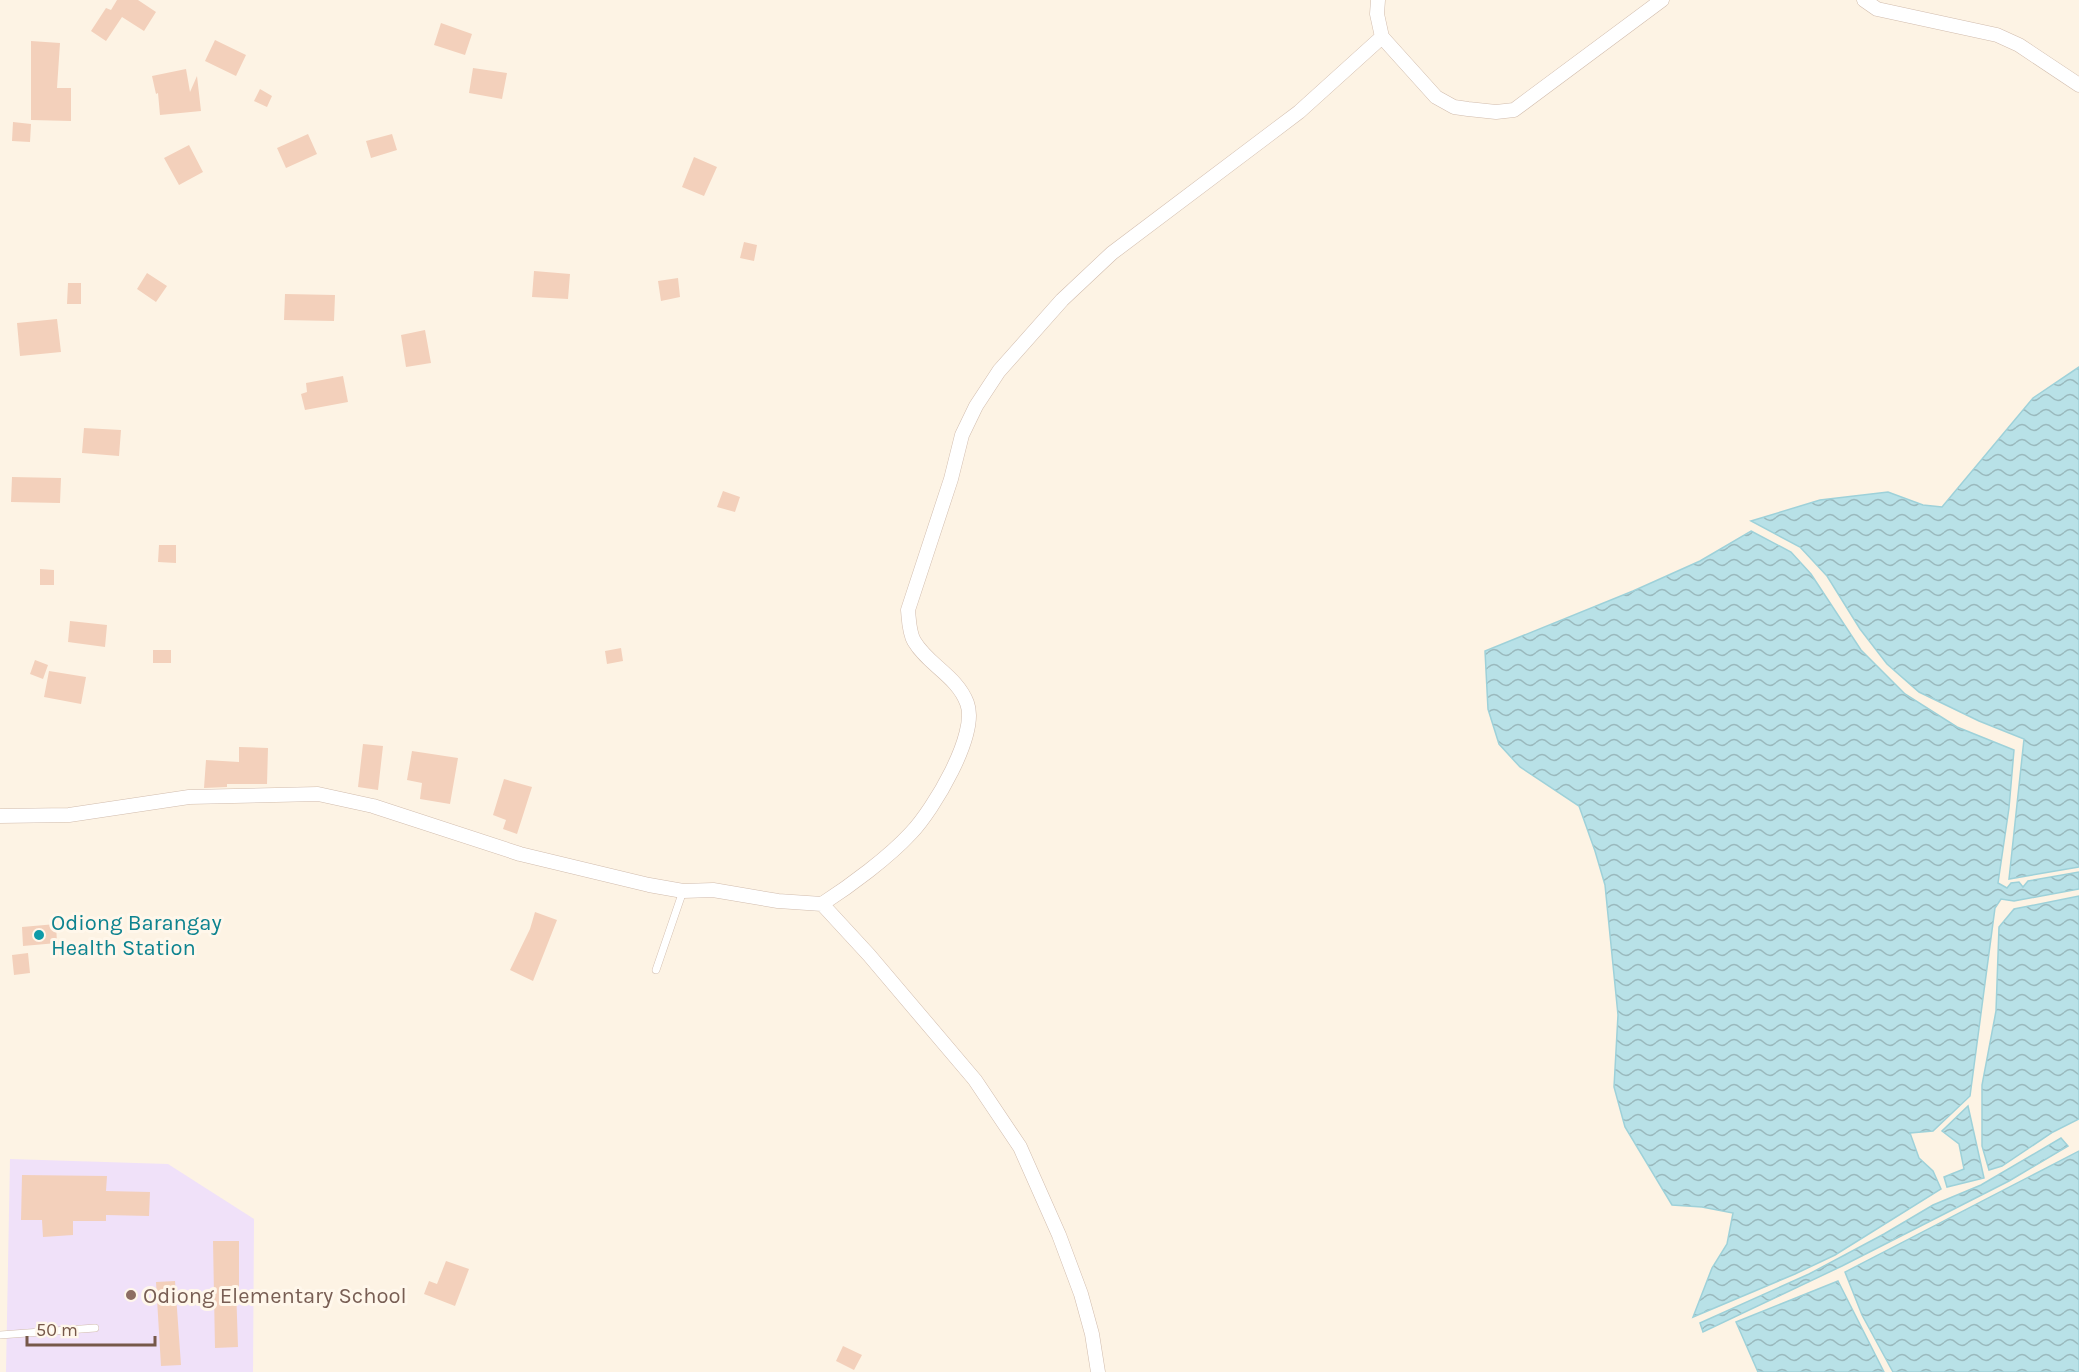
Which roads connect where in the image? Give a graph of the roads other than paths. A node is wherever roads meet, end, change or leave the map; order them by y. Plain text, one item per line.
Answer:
1 (1377, 0) edge
2 (1662, 0) edge
3 (1864, 0) edge
4 (1382, 37) junction
5 (2079, 85) edge
6 (0, 816) edge
7 (683, 891) junction
8 (822, 904) junction
9 (656, 970) dead end
10 (95, 1328) dead end
11 (0, 1335) edge
12 (1098, 1372) edge

1 - 4 street
2 - 4 street
3 - 5 street
4 - 8 street
6 - 7 street
7 - 8 street
7 - 9 lane
8 - 12 street
10 - 11 lane

